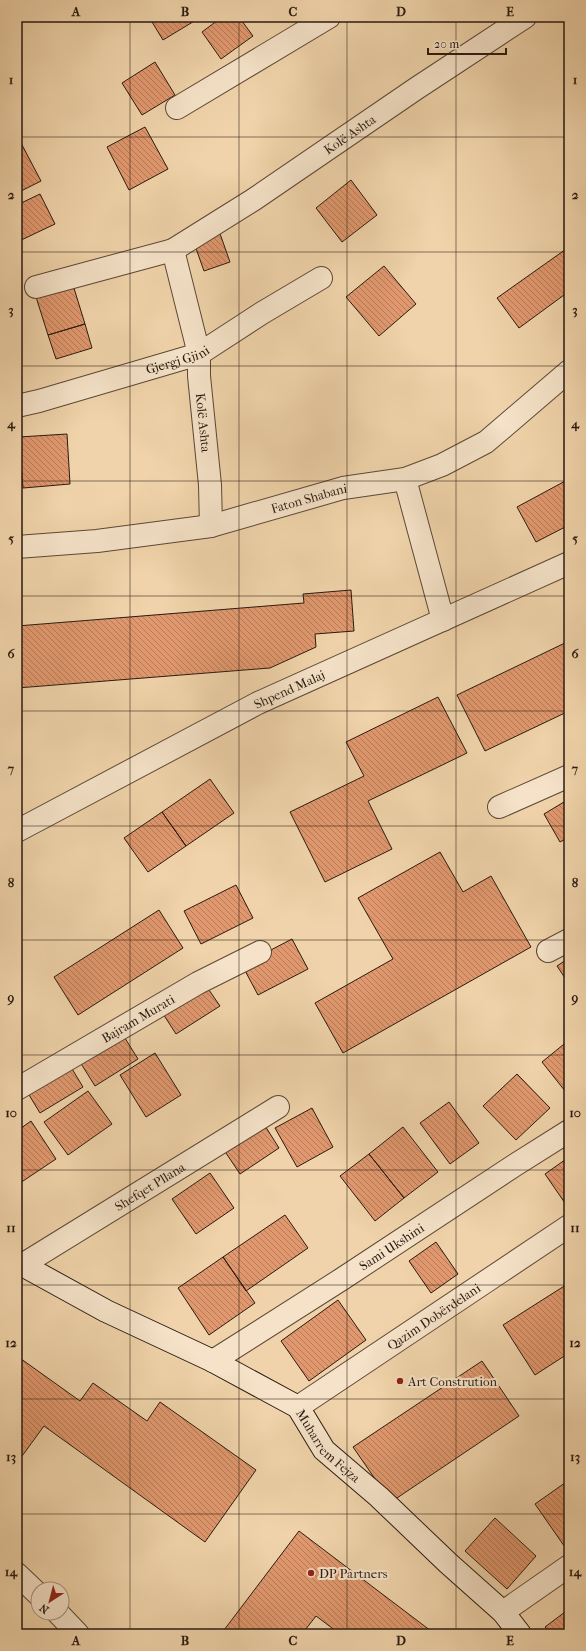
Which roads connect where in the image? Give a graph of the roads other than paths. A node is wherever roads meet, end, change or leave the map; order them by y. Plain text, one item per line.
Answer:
1 (329, 17) edge
2 (525, 17) edge
3 (177, 108) dead end
4 (172, 250) junction
5 (321, 278) dead end
6 (36, 287) dead end
7 (199, 354) junction
8 (569, 371) edge
9 (17, 406) edge
10 (405, 479) junction
11 (211, 526) junction
12 (17, 546) edge
13 (569, 563) edge
14 (443, 620) junction
15 (569, 776) edge
16 (500, 807) dead end
17 (17, 831) edge
18 (569, 940) edge
19 (548, 951) dead end
20 (260, 952) dead end
21 (17, 1089) edge
22 (278, 1107) dead end
23 (569, 1131) edge
24 (569, 1226) edge
25 (19, 1264) edge
26 (213, 1361) junction
27 (298, 1408) junction
28 (569, 1566) edge
29 (17, 1574) edge
30 (30, 1586) edge
31 (503, 1612) junction
32 (66, 1621) edge
33 (78, 1634) edge
34 (520, 1634) edge

1 - 3 street
2 - 4 street, Kolë Ashta
4 - 6 street, Kolë Ashta
4 - 7 street, Kolë Ashta
5 - 7 street, Gjergj Gjini
7 - 9 street, Gjergj Gjini
7 - 11 street, Kolë Ashta
8 - 10 street, Faton Shabani
10 - 11 street, Faton Shabani
10 - 14 street
11 - 12 street, Faton Shabani
13 - 14 street, Shpend Malaj
14 - 17 street, Shpend Malaj
15 - 16 street
18 - 19 street
20 - 21 street, Bajram Murati
22 - 25 street, Shefqet Pllana
23 - 26 street, Sami Ukshini
24 - 27 street, Qazim Dobërdelani
25 - 26 street, Muharrem Fejza
26 - 27 street, Muharrem Fejza
27 - 31 street, Muharrem Fejza
28 - 31 street
29 - 30 street
31 - 34 street, Muharrem Fejza
32 - 33 street

